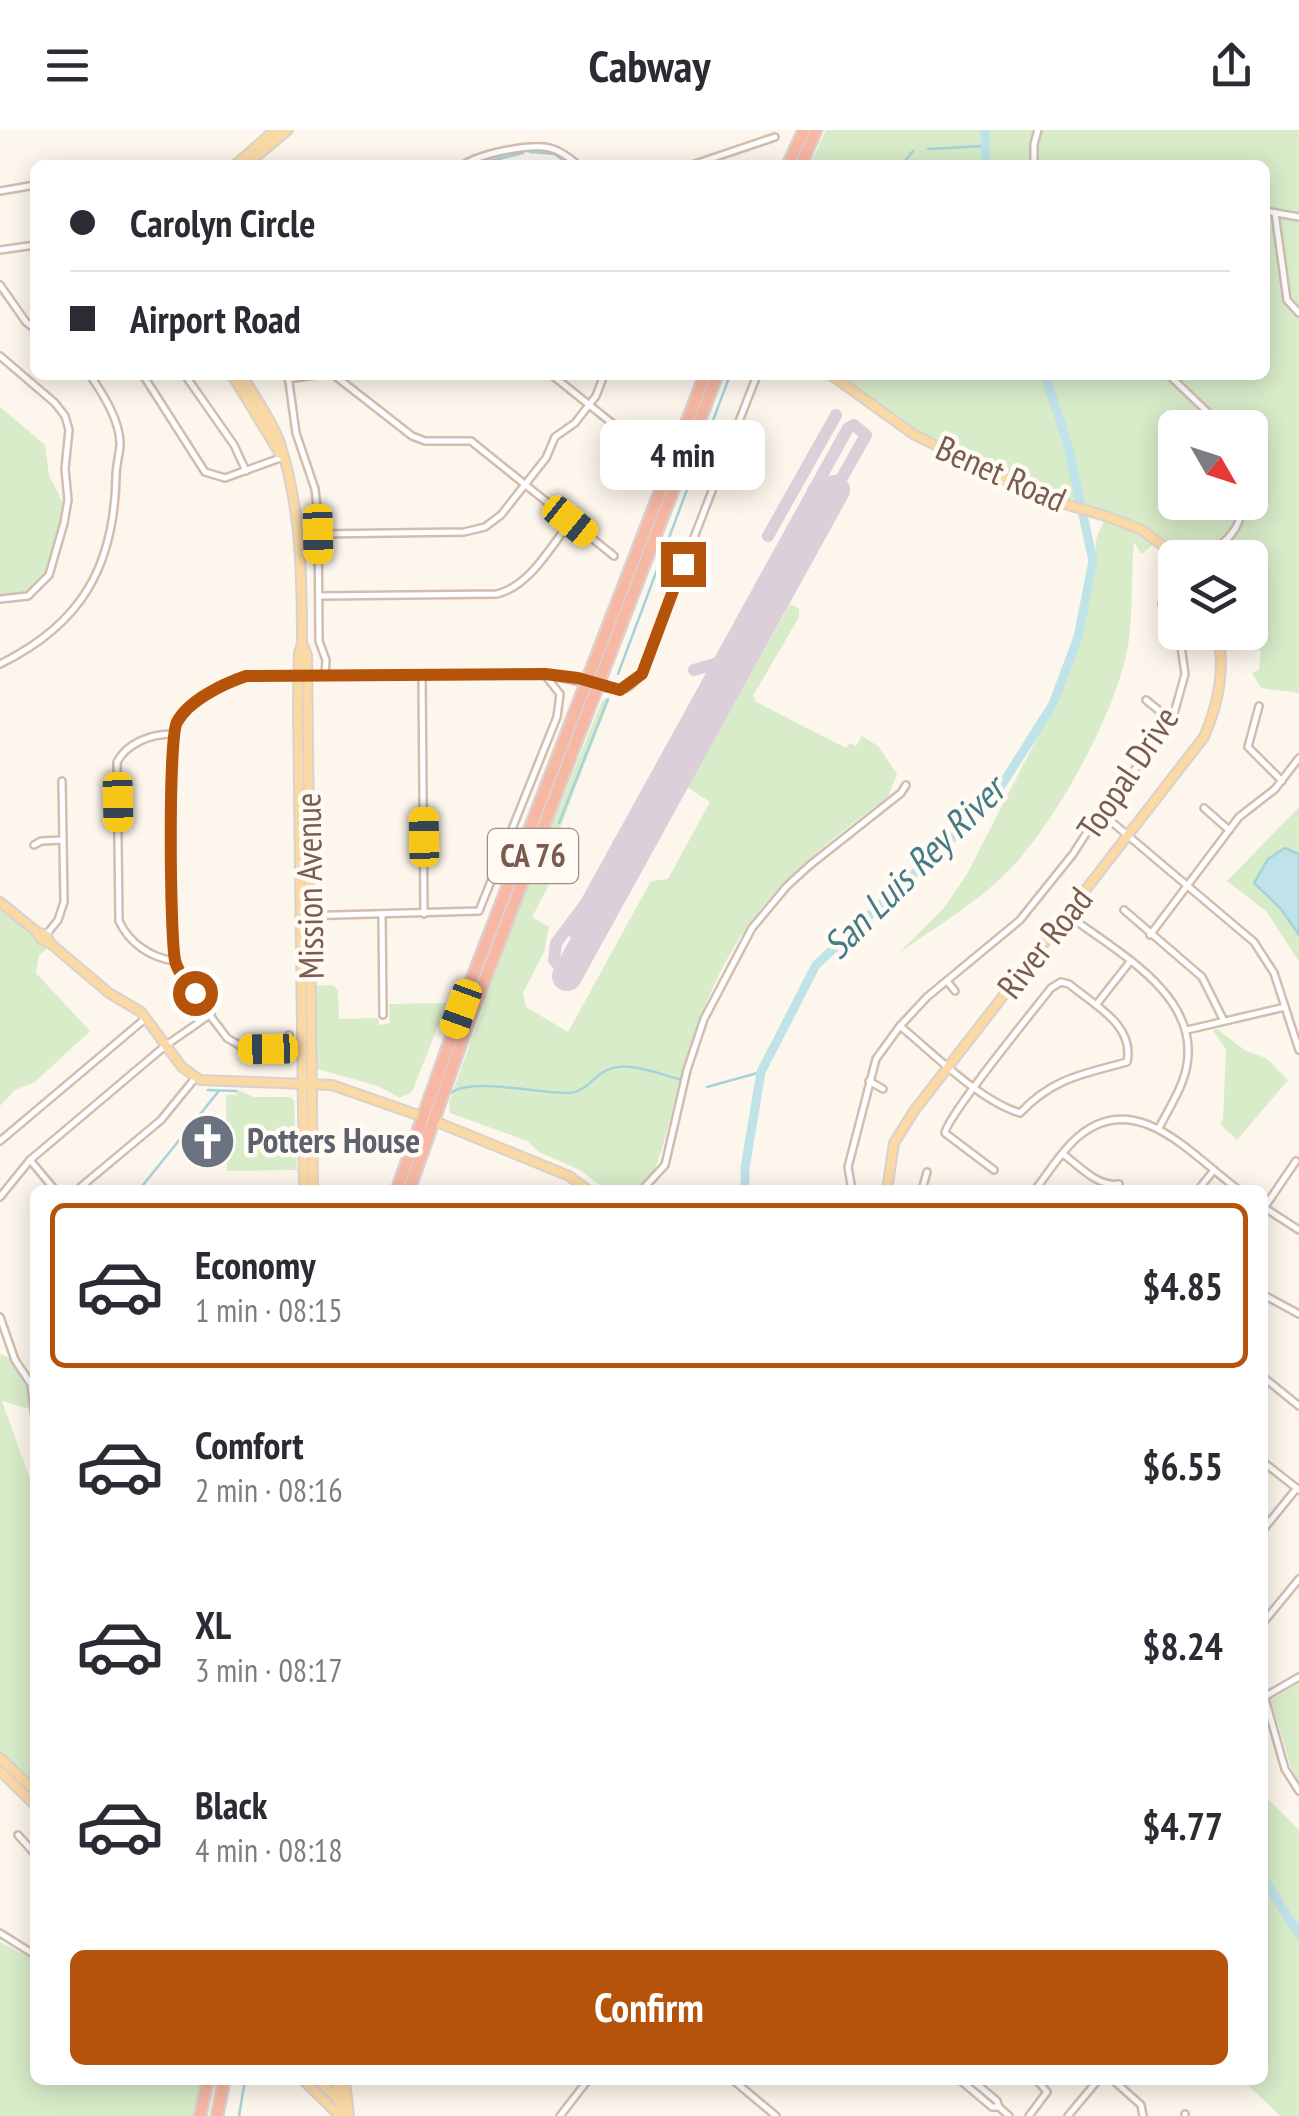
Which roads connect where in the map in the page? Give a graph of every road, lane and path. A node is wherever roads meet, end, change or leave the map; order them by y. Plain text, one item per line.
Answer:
1 (275, 130) edge
2 (288, 130) edge
3 (804, 130) edge
4 (816, 130) edge
5 (1038, 130) edge
6 (774, 137) dead end
7 (241, 160) edge
8 (252, 160) edge
9 (472, 160) edge
10 (571, 160) edge
11 (707, 160) edge
12 (790, 160) edge
13 (803, 160) edge
14 (1034, 160) edge
15 (30, 186) edge
16 (0, 191) edge
17 (1270, 212) edge
18 (1275, 213) junction
19 (1299, 217) edge
20 (30, 246) edge
21 (0, 250) edge
22 (0, 285) edge
23 (1299, 313) edge
24 (30, 325) edge
25 (0, 356) edge
26 (93, 380) edge
27 (145, 380) edge
28 (189, 380) edge
29 (235, 380) edge
30 (245, 380) edge
31 (288, 380) edge
32 (340, 380) edge
33 (558, 380) edge
34 (602, 380) edge
35 (703, 380) edge
36 (715, 380) edge
37 (755, 380) edge
38 (837, 380) edge
39 (1173, 380) edge
40 (590, 405) junction
41 (1205, 410) edge
42 (646, 455) dead end
43 (282, 457) junction
44 (246, 471) junction
45 (525, 484) junction
46 (1240, 520) edge
47 (570, 521) junction
48 (318, 534) junction
49 (1225, 540) edge
50 (1158, 542) edge
51 (614, 556) dead end
52 (319, 596) junction
53 (0, 599) edge
54 (1182, 650) edge
55 (1220, 650) edge
56 (0, 664) edge
57 (545, 674) junction
58 (303, 675) junction
59 (325, 676) junction
60 (422, 677) junction
61 (587, 681) junction
62 (600, 686) junction
63 (1146, 700) dead end
64 (1258, 706) dead end
65 (1172, 721) junction
66 (298, 733) junction
67 (172, 734) junction
68 (1299, 758) edge
69 (62, 781) dead end
70 (1282, 781) junction
71 (906, 784) dead end
72 (309, 786) junction
73 (1204, 808) dead end
74 (1100, 812) junction
75 (299, 826) junction
76 (1229, 830) junction
77 (1130, 834) junction
78 (63, 840) junction
79 (34, 845) dead end
80 (310, 853) junction
81 (1186, 885) junction
82 (0, 902) edge
83 (1124, 910) dead end
84 (382, 914) junction
85 (424, 914) junction
86 (1068, 914) junction
87 (305, 916) junction
88 (1150, 935) junction
89 (44, 937) junction
90 (175, 962) junction
91 (1130, 963) junction
92 (947, 981) junction
93 (954, 992) dead end
94 (1096, 1005) junction
95 (1285, 1008) junction
96 (212, 1014) junction
97 (383, 1015) dead end
98 (146, 1018) junction
99 (1224, 1021) junction
100 (900, 1026) junction
101 (1187, 1030) junction
102 (289, 1035) dead end
103 (165, 1046) junction
104 (1299, 1050) edge
105 (949, 1066) junction
106 (1072, 1066) dead end
107 (1076, 1074) junction
108 (196, 1077) junction
109 (869, 1081) junction
110 (308, 1085) junction
111 (976, 1087) junction
112 (883, 1089) dead end
113 (427, 1119) junction
114 (1159, 1128) junction
115 (0, 1141) edge
116 (1063, 1154) junction
117 (30, 1160) junction
118 (1296, 1161) dead end
119 (994, 1170) dead end
120 (1214, 1170) junction
121 (927, 1172) dead end
122 (1119, 1184) dead end
123 (51, 1185) edge
124 (83, 1185) edge
125 (304, 1185) edge
126 (313, 1185) edge
127 (399, 1185) edge
128 (411, 1185) edge
129 (582, 1185) edge
130 (647, 1185) edge
131 (851, 1185) edge
132 (888, 1185) edge
133 (923, 1185) edge
134 (1039, 1185) edge
135 (1108, 1185) edge
136 (1114, 1185) edge
137 (1202, 1185) edge
138 (1233, 1185) edge
139 (0, 1197) edge
140 (1268, 1201) edge
141 (1268, 1211) edge
142 (1299, 1230) edge
143 (1268, 1297) edge
144 (1299, 1314) edge
145 (0, 1317) edge
146 (1268, 1381) edge
147 (30, 1382) edge
148 (1299, 1406) edge
149 (1268, 1466) edge
150 (1298, 1489) edge
151 (1268, 1524) edge
152 (1299, 1579) edge
153 (1268, 1617) edge
154 (1299, 1677) edge
155 (1268, 1695) edge
156 (1268, 1703) edge
157 (0, 1758) edge
158 (0, 1771) edge
159 (30, 1787) edge
160 (1299, 1792) edge
161 (30, 1800) edge
162 (18, 1835) dead end
163 (30, 1848) edge
164 (0, 1933) edge
165 (30, 1952) edge
166 (207, 2085) edge
167 (223, 2085) edge
168 (309, 2085) edge
169 (323, 2085) edge
170 (338, 2085) edge
171 (345, 2085) edge
172 (584, 2085) edge
173 (739, 2085) edge
174 (966, 2085) edge
175 (978, 2085) edge
176 (1041, 2085) edge
177 (1094, 2085) edge
178 (1119, 2085) edge
179 (339, 2100) junction
180 (999, 2108) junction
181 (200, 2116) edge
182 (216, 2116) edge
183 (343, 2116) edge
184 (560, 2116) edge
185 (776, 2116) edge
186 (1009, 2116) edge
187 (1030, 2116) edge
188 (1068, 2116) edge
189 (1143, 2116) edge

1 - 7 main road
2 - 8 main road
3 - 12 highway
4 - 13 highway
5 - 14 street
6 - 11 street
9 - 10 street
15 - 16 street
17 - 18 street
18 - 19 street
18 - 23 street
20 - 21 street
22 - 24 street
25 - 53 street
26 - 56 street
27 - 44 street
28 - 44 street
29 - 43 main road, Mission Avenue
30 - 43 main road, Mission Avenue
31 - 48 street
32 - 45 street
33 - 40 street
34 - 40 street
35 - 61 highway, CA 76
36 - 62 highway, CA 76
37 - 62 street
38 - 50 main road, Benet Road
39 - 41 street
40 - 42 street
40 - 45 street
43 - 44 street
43 - 58 main road, Mission Avenue
45 - 47 street
45 - 48 street
46 - 49 street
47 - 51 street
47 - 52 street
48 - 52 street
52 - 59 street
54 - 65 street, Toopal Drive
55 - 77 main road, River Road
57 - 60 street
57 - 61 street
57 - 85 street
58 - 59 street
58 - 66 main road, Mission Avenue
58 - 67 street
58 - 72 main road, Mission Avenue
59 - 60 street
60 - 85 street
61 - 62 street
61 - 113 highway, CA 76
62 - 113 highway, CA 76
63 - 65 street
64 - 70 street
65 - 74 street, Toopal Drive
66 - 72 main road
66 - 75 main road, Mission Avenue
67 - 90 street
67 - 90 street
68 - 70 street
69 - 78 street
70 - 76 street
71 - 130 street
72 - 80 main road, Mission Avenue
73 - 76 street
74 - 77 street
74 - 92 street, Toopal Drive
75 - 80 main road
75 - 87 main road, Mission Avenue
76 - 81 street
77 - 81 street
77 - 86 main road, River Road
78 - 79 street
78 - 89 street
80 - 87 main road, Mission Avenue
81 - 88 street
81 - 95 street
82 - 89 main road
83 - 88 street
84 - 85 street
84 - 87 street
84 - 97 street
86 - 91 street
86 - 105 main road, River Road
87 - 110 main road, Mission Avenue
88 - 99 street
89 - 98 main road
90 - 96 street
91 - 94 street
91 - 101 street
92 - 93 street
92 - 100 street, Toopal Drive
94 - 107 street
94 - 111 street
95 - 99 street
95 - 104 street
96 - 102 street
96 - 103 street
98 - 103 main road
98 - 115 street
99 - 101 street
100 - 105 street
100 - 109 street, Toopal Drive
101 - 114 street
103 - 108 main road
103 - 117 street
105 - 111 street
105 - 132 main road, River Road
106 - 107 street
107 - 111 street
108 - 110 main road
108 - 124 street
109 - 112 street
109 - 131 street, Toopal Drive
110 - 113 main road
110 - 125 main road, Mission Avenue
110 - 126 main road, Mission Avenue
111 - 119 street
113 - 127 highway, CA 76
113 - 128 highway, CA 76
113 - 129 main road
114 - 116 street
114 - 120 street
116 - 134 street
116 - 135 street
117 - 123 street
117 - 139 street
118 - 140 street
120 - 137 street
120 - 138 street
121 - 133 street
122 - 136 street
141 - 142 street
143 - 144 street
145 - 147 street
146 - 148 street
149 - 150 street
150 - 151 street
152 - 153 street
154 - 155 street
156 - 160 street
157 - 159 main road
158 - 161 main road
162 - 163 street
164 - 165 street
166 - 181 highway
167 - 182 highway
168 - 183 main road
169 - 179 main road
170 - 179 main road
171 - 183 main road
172 - 184 street
173 - 185 street
174 - 180 street
175 - 180 street
176 - 187 street
177 - 188 street
178 - 189 street
179 - 183 main road
180 - 186 street

